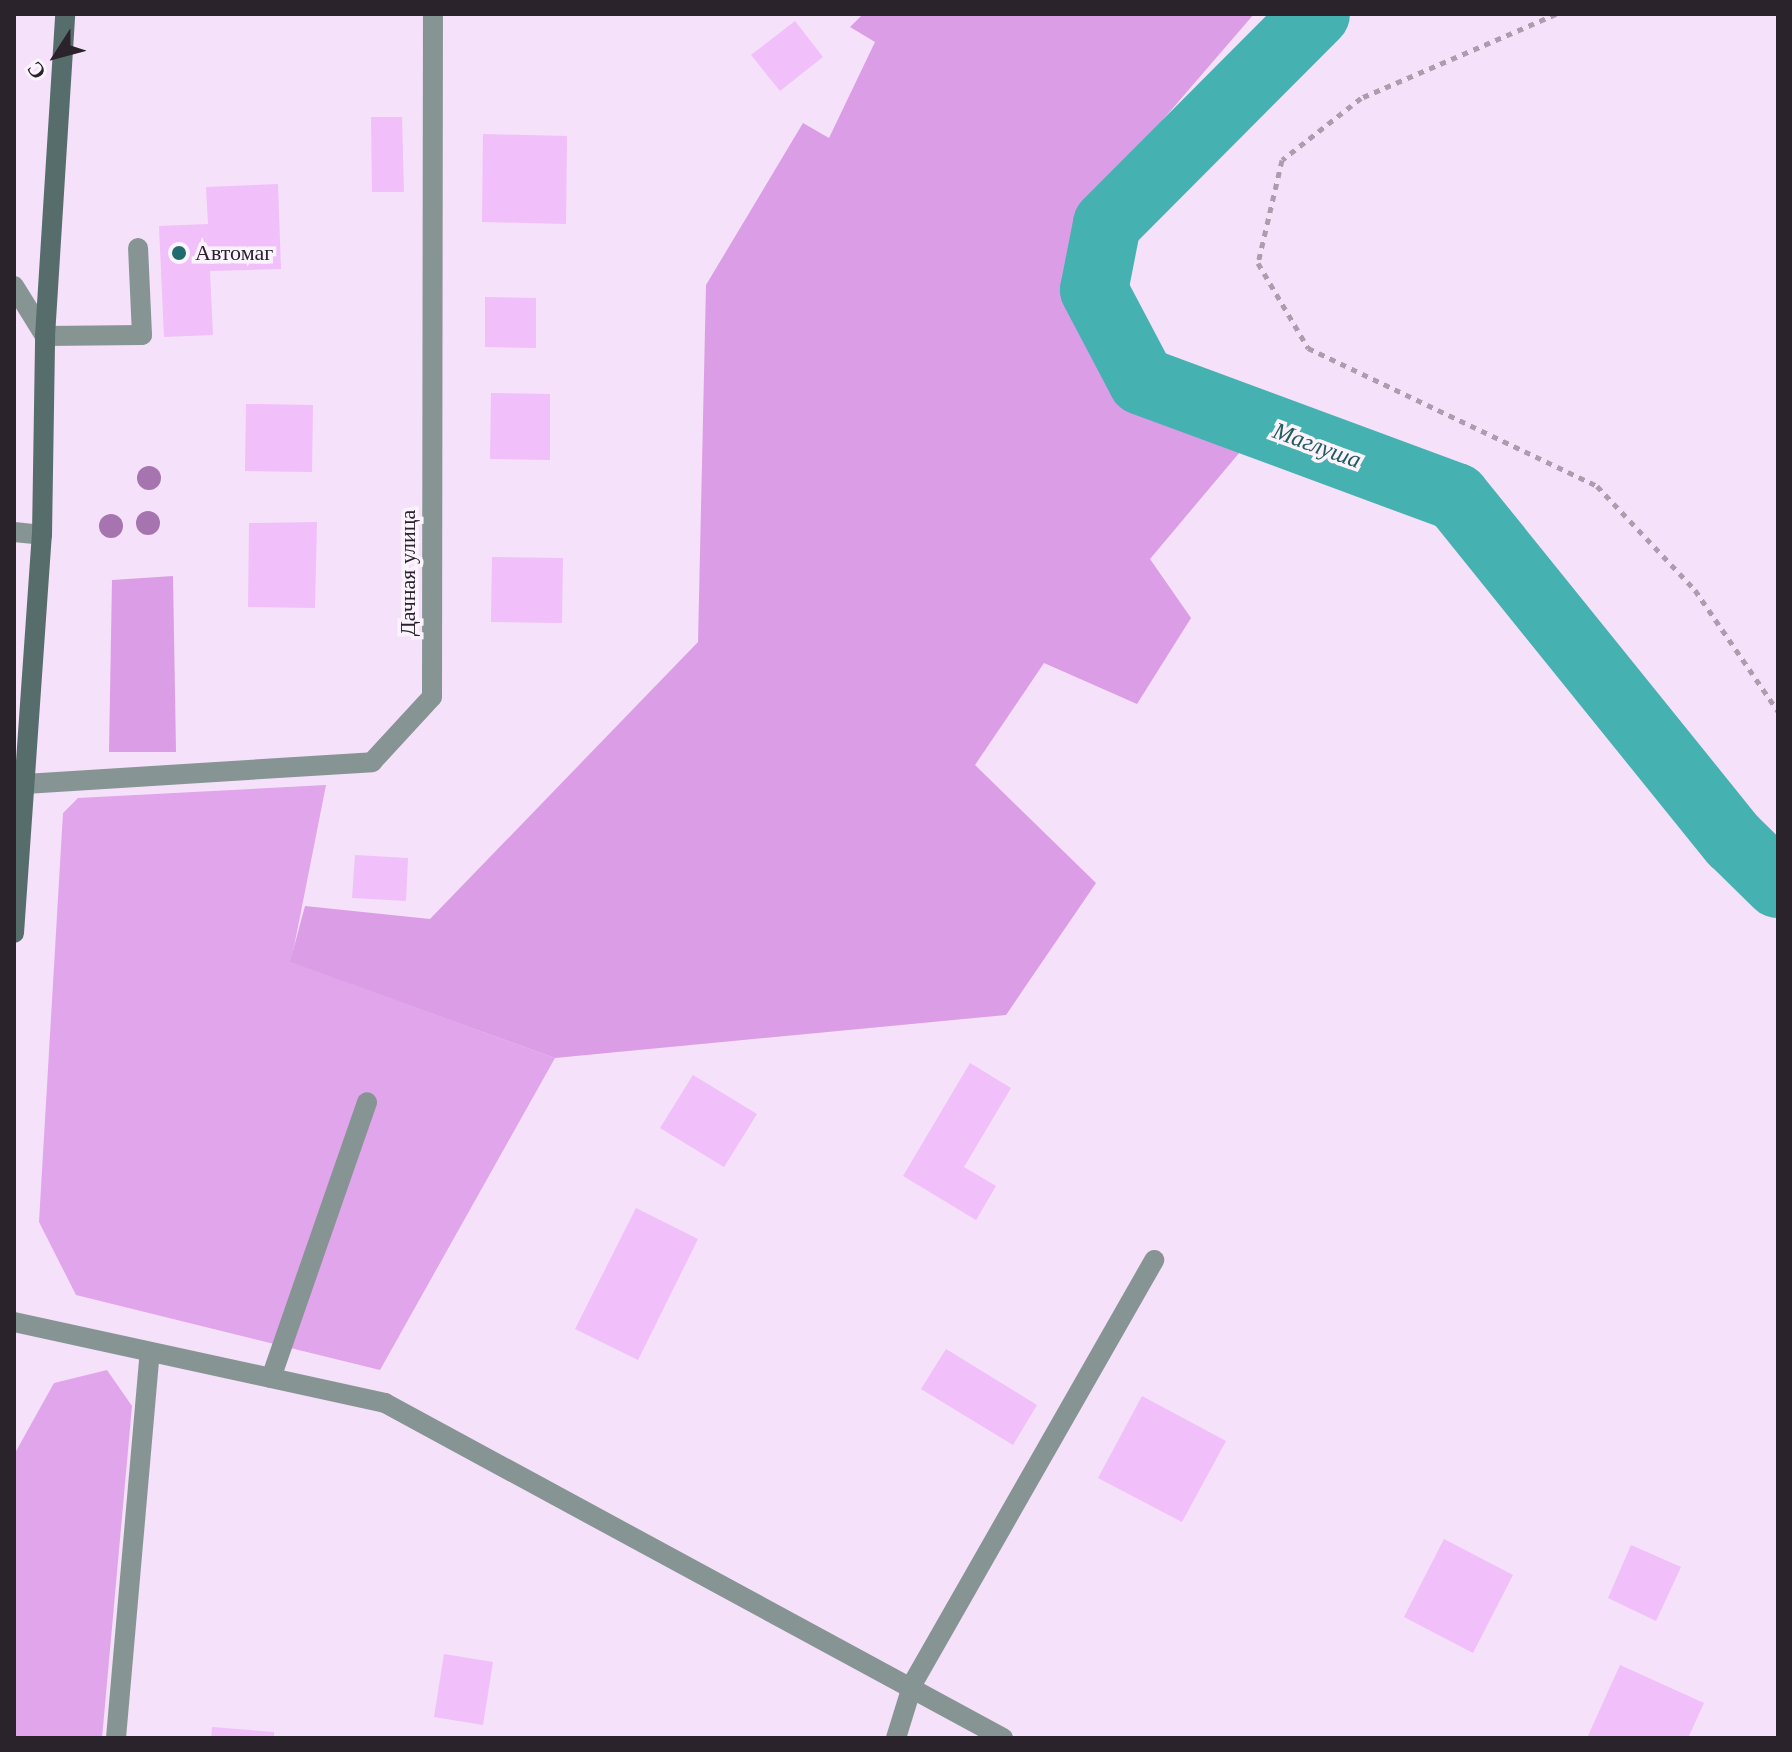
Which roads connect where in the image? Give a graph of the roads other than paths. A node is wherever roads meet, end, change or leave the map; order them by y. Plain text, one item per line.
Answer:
1 (65, 14) edge
2 (433, 14) edge
3 (138, 248) dead end
4 (14, 286) edge
5 (45, 336) junction
6 (14, 532) edge
7 (42, 535) junction
8 (25, 784) junction
9 (14, 933) edge
10 (367, 1102) dead end
11 (1154, 1260) dead end
12 (14, 1322) edge
13 (150, 1352) junction
14 (271, 1378) junction
15 (913, 1683) junction
16 (116, 1738) edge
17 (896, 1738) edge
18 (1003, 1738) edge

1 - 5 main road
2 - 8 street, Дачная улица
3 - 5 street
4 - 5 street
5 - 7 main road
6 - 7 street
7 - 8 main road
8 - 9 main road
10 - 14 street
11 - 15 street
12 - 13 street
13 - 14 street
13 - 16 street
14 - 15 street
15 - 17 street
15 - 18 street

